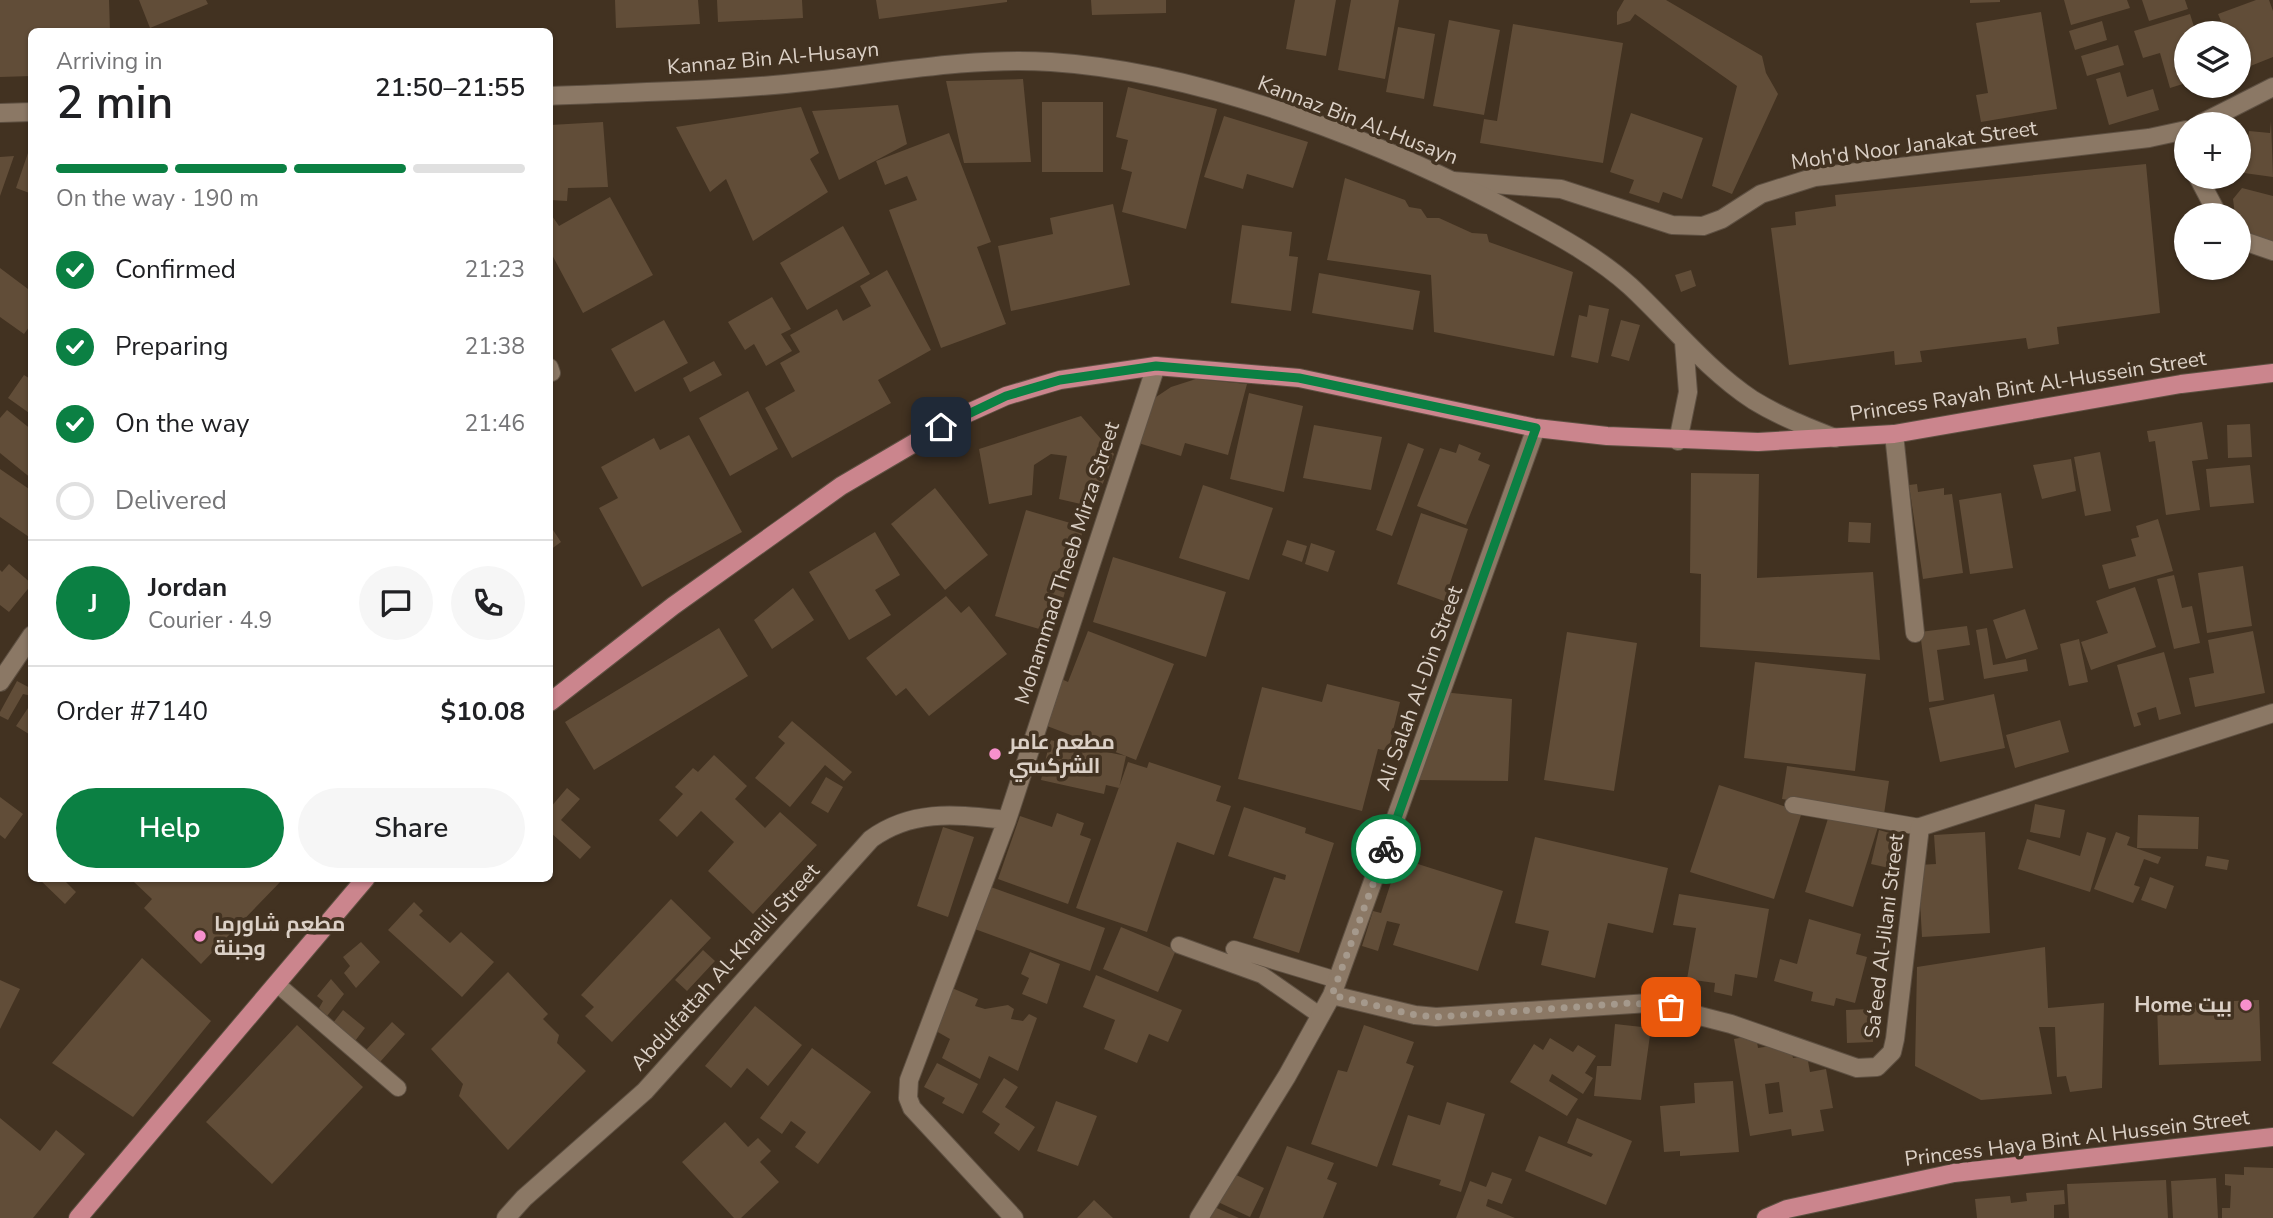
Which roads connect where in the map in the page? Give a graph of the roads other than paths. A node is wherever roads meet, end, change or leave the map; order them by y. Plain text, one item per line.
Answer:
1 (2273, 87) edge
2 (553, 96) edge
3 (28, 112) edge
4 (2224, 112) edge
5 (0, 113) edge
6 (2174, 138) edge
7 (1454, 181) junction
8 (2251, 243) edge
9 (2273, 251) edge
10 (1684, 342) junction
11 (1156, 366) junction
12 (2273, 373) edge
13 (1536, 428) junction
14 (1894, 434) junction
15 (1836, 439) junction
16 (1678, 441) junction
17 (1915, 633) dead end
18 (28, 641) edge
19 (0, 682) edge
20 (553, 700) edge
21 (2273, 713) edge
22 (1793, 805) dead end
23 (1007, 820) junction
24 (1920, 827) junction
25 (363, 882) edge
26 (1179, 945) dead end
27 (1234, 949) dead end
28 (277, 984) junction
29 (1335, 987) junction
30 (1321, 1016) junction
31 (398, 1088) dead end
32 (2273, 1137) edge
33 (1009, 1217) edge
34 (78, 1218) edge
35 (506, 1218) edge
36 (1199, 1218) edge
37 (1766, 1218) edge

1 - 4 street
2 - 7 street, Kannaz Bin Al-Husayn
3 - 5 street
6 - 7 street, Moh'd Noor Janakat Street
7 - 10 street, Kannaz Bin Al-Husayn
8 - 9 street
10 - 15 street, Kannaz Bin Al-Husayn
10 - 16 street
11 - 13 main road, Princess Rayah Bint Al-Hussein Street
11 - 20 main road, Princess Rayah Bint Al-Hussein Street
11 - 23 street, Mohammad Theeb Mirza Street
12 - 14 main road, Princess Rayah Bint Al-Hussein Street
13 - 16 main road, Princess Rayah Bint Al-Hussein Street
13 - 29 street, Ali Salah Al-Din Street
14 - 15 main road, Princess Rayah Bint Al-Hussein Street
14 - 17 street
15 - 16 main road, Princess Rayah Bint Al-Hussein Street
18 - 19 street
21 - 24 street, Sa‘eed Al-Jilani Street
22 - 24 lane
23 - 33 street, Mohammad Theeb Mirza Street
23 - 35 street, Abdulfattah Al-Khalili Street
24 - 29 street, Sa‘eed Al-Jilani Street
25 - 28 main road
26 - 30 lane
27 - 29 lane
28 - 31 lane
28 - 34 main road
29 - 30 street, Ali Salah Al-Din Street
30 - 36 street, Ali Salah Al-Din Street
32 - 37 main road, Princess Haya Bint Al Hussein Street

